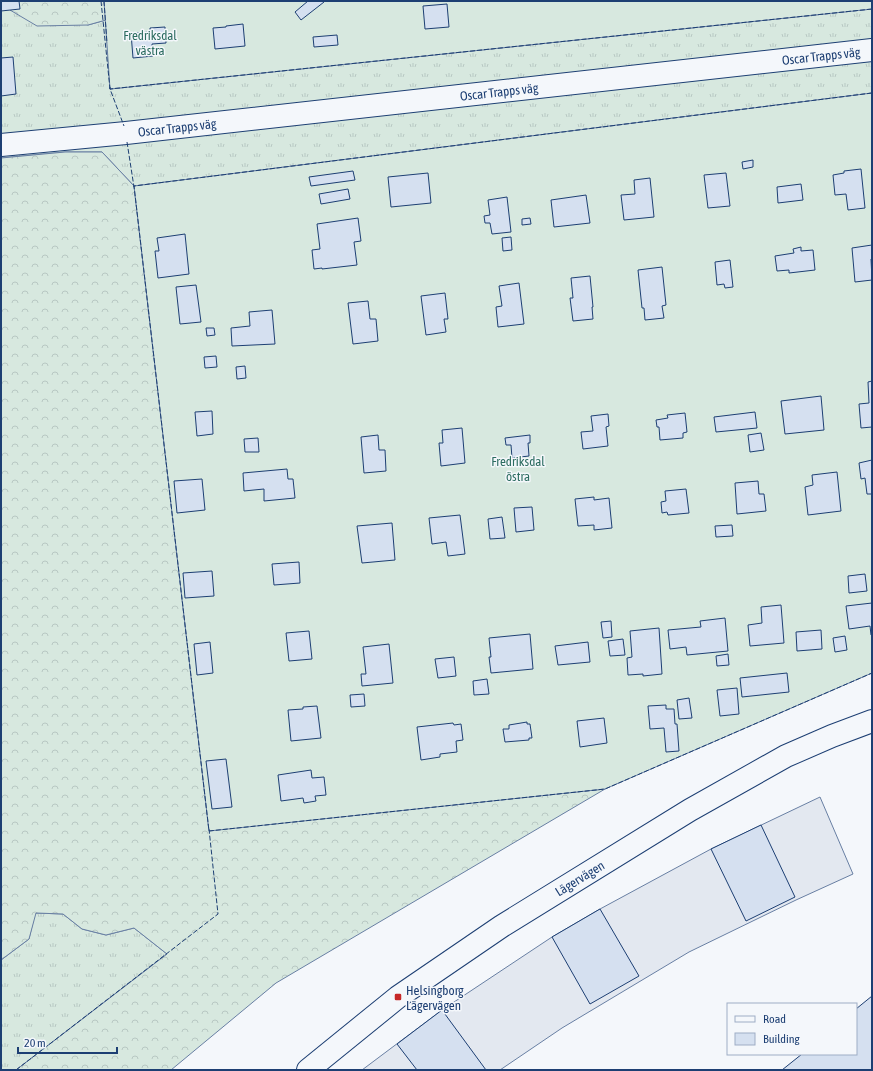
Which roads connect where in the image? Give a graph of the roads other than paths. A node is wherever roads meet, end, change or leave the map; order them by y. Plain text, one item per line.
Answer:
1 (872, 50) edge
2 (1, 145) edge
3 (872, 721) edge
4 (308, 1070) edge

1 - 2 street, Oscar Trapps väg
3 - 4 street, Lägervägen

